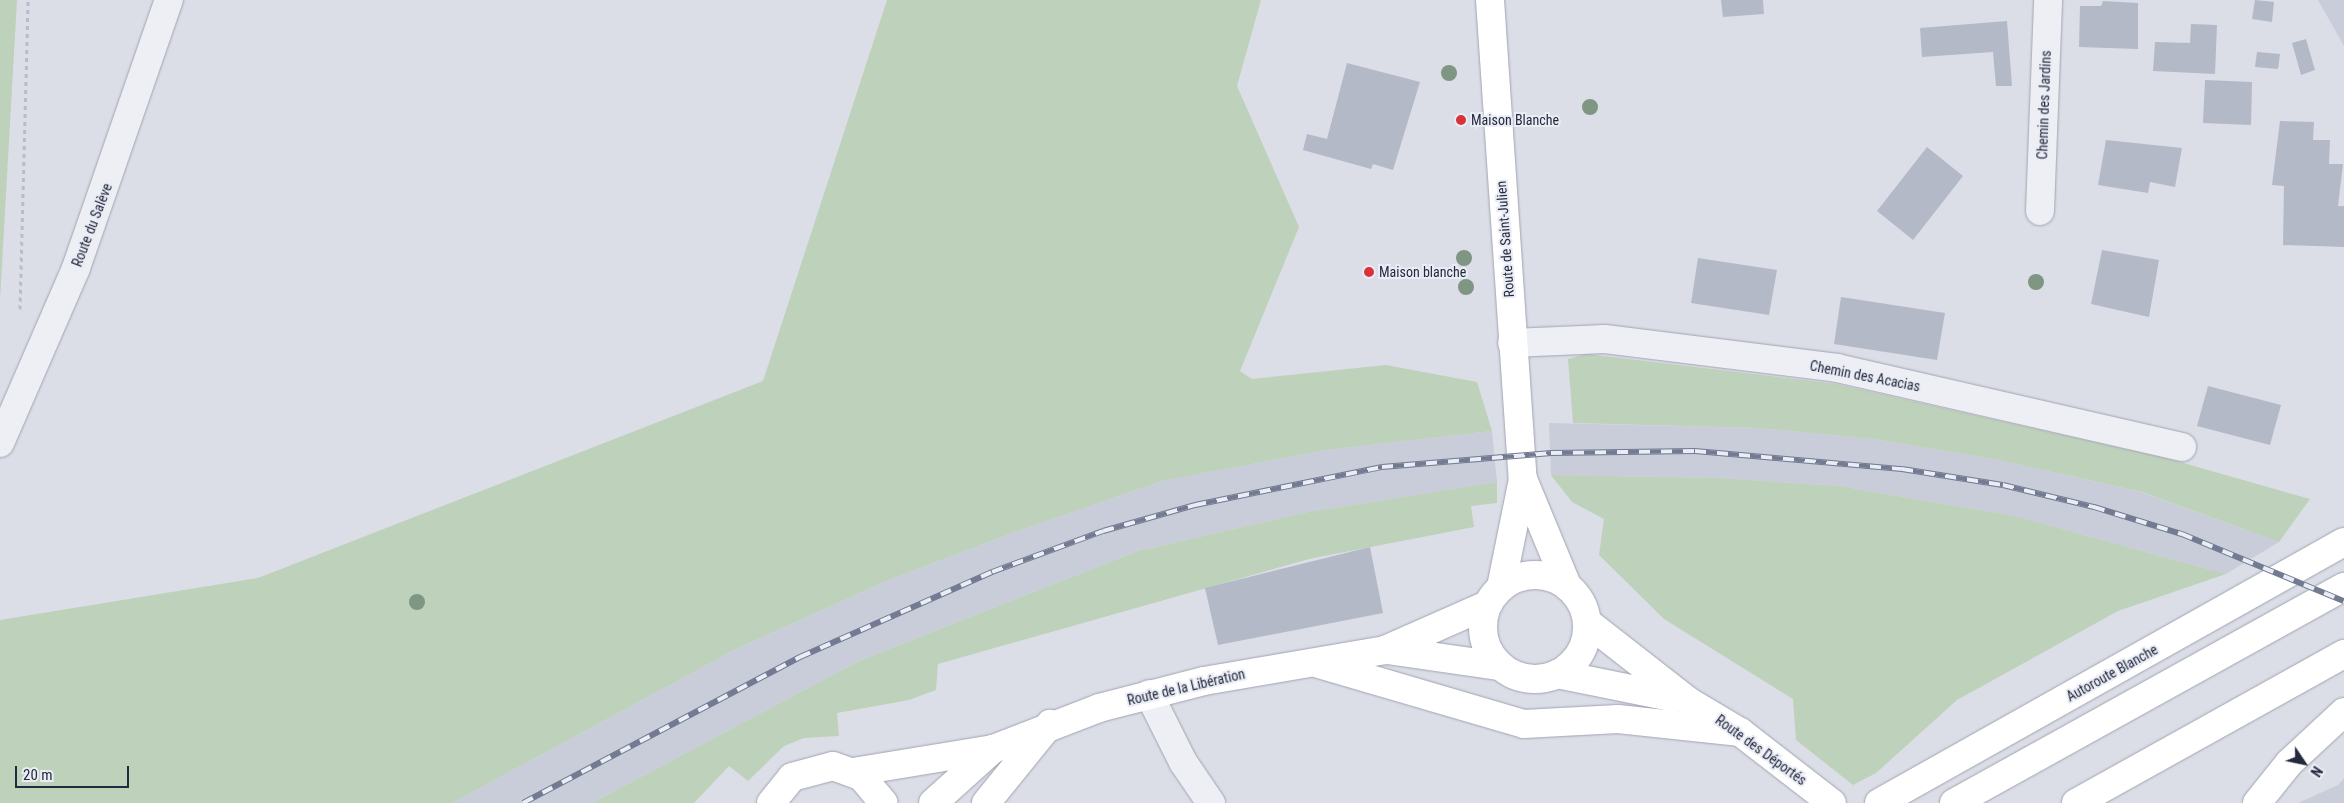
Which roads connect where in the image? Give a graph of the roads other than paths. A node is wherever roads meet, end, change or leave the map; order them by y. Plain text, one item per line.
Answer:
1 (169, 0) edge
2 (1490, 0) edge
3 (2048, 0) edge
4 (2040, 211) dead end
5 (1512, 342) junction
6 (0, 443) edge
7 (2182, 447) dead end
8 (1523, 479) junction
9 (2344, 542) edge
10 (1567, 585) junction
11 (2344, 587) edge
12 (1494, 596) junction
13 (1587, 622) junction
14 (1385, 650) junction
15 (2344, 654) edge
16 (1312, 662) junction
17 (1500, 666) junction
18 (1557, 674) junction
19 (1149, 694) junction
20 (1688, 701) junction
21 (2344, 712) edge
22 (1050, 724) junction
23 (1740, 732) junction
24 (993, 748) junction
25 (854, 772) junction
26 (771, 803) edge
27 (884, 803) edge
28 (933, 803) edge
29 (986, 803) edge
30 (1211, 803) edge
31 (1832, 803) edge
32 (1879, 803) edge
33 (1954, 803) edge
34 (2076, 803) edge
35 (2257, 803) edge

1 - 6 street, Route du Salève
2 - 5 main road, Route de Saint-Julien
3 - 4 street, Chemin des Jardins
5 - 7 street, Chemin des Acacias
5 - 8 main road, Route de Saint-Julien
8 - 10 main road, Route de Saint-Julien
8 - 12 main road, Route de Saint-Julien
9 - 32 main road, Autoroute Blanche
10 - 12 main road
10 - 13 main road
11 - 33 main road
12 - 14 main road, Route de la Libération
12 - 17 main road
13 - 18 main road
13 - 20 main road, Route des Déportés
14 - 16 main road, Route de la Libération
14 - 17 main road, Route de la Libération
15 - 34 main road
16 - 19 main road, Route de la Libération
16 - 23 main road
17 - 18 main road
18 - 20 main road, Route des Déportés
19 - 22 main road, Route de la Libération
19 - 30 street
20 - 23 main road, Route des Déportés
21 - 35 main road
22 - 24 main road, Route de la Libération
22 - 29 main road
23 - 31 main road, Route des Déportés
24 - 25 main road, Route de la Libération
24 - 28 main road, Route de la Libération
25 - 26 main road, Route de la Libération
25 - 27 main road, Route de la Libération

